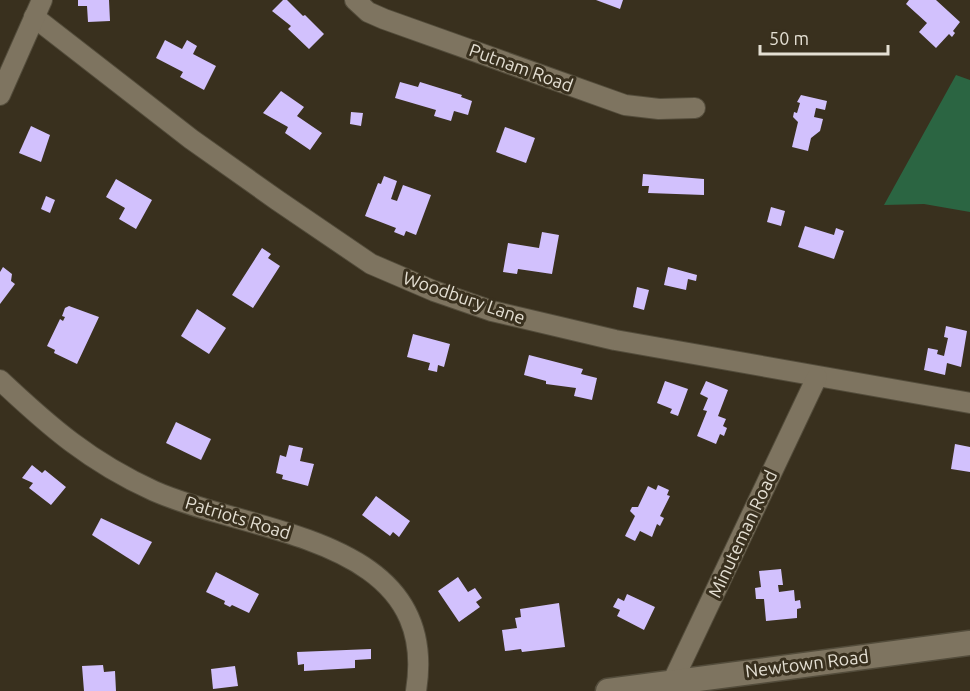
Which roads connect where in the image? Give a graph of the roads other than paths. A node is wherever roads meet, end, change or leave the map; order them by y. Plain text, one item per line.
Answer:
1 (355, 0) edge
2 (38, 9) edge
3 (0, 95) edge
4 (695, 108) dead end
5 (817, 376) junction
6 (0, 380) edge
7 (970, 403) edge
8 (970, 643) edge
9 (670, 687) edge
10 (416, 691) edge
11 (608, 691) edge

1 - 4 street, Putnam Road
2 - 3 street
2 - 5 street, Woodbury Lane
5 - 7 street, Woodbury Lane
5 - 9 street, Minuteman Road
6 - 10 street, Patriots Road
8 - 9 street, Newtown Road
9 - 11 street, Newtown Road

